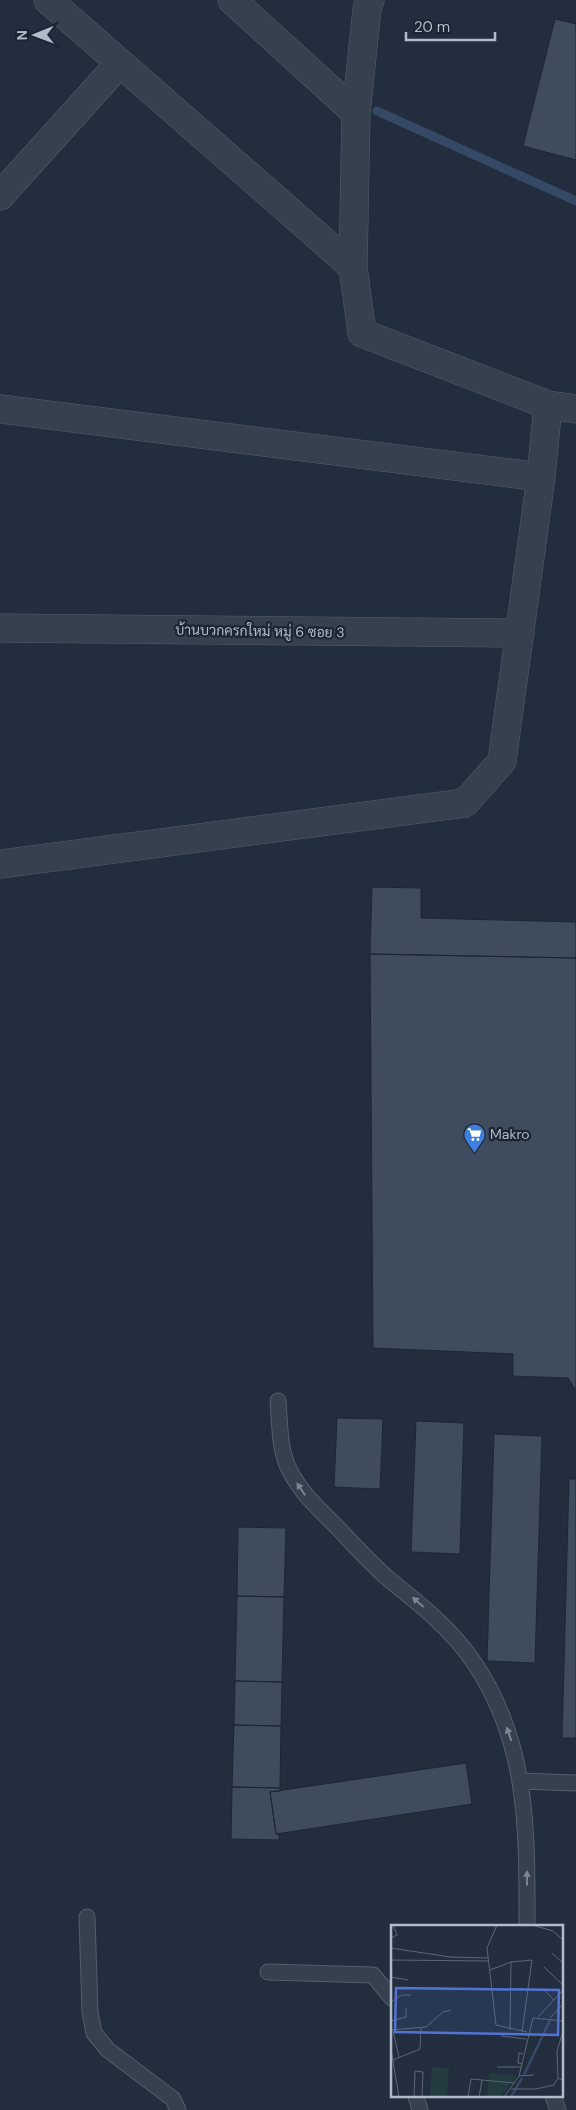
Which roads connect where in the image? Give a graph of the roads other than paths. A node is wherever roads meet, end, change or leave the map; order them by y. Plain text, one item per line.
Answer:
1 (48, 0) edge
2 (232, 0) edge
3 (370, 0) edge
4 (119, 64) junction
5 (356, 113) junction
6 (0, 196) edge
7 (353, 267) junction
8 (548, 405) junction
9 (0, 409) edge
10 (576, 409) edge
11 (540, 477) junction
12 (0, 628) edge
13 (520, 633) junction
14 (0, 864) edge
15 (278, 1401) dead end
16 (521, 1781) junction
17 (576, 1783) edge
18 (87, 1917) dead end
19 (527, 1925) edge
20 (268, 1972) dead end
21 (391, 1997) edge
22 (554, 2098) edge
23 (178, 2110) edge
24 (558, 2110) edge

1 - 4 street
2 - 5 street
3 - 5 street
4 - 6 street
4 - 7 street
5 - 7 street
7 - 8 street
8 - 10 street
8 - 11 street
9 - 11 street
11 - 13 street
12 - 13 street, บ้านบวกครกใหม่ หมู่ 6 ซอย 3
13 - 14 street
16 -> 15 lane
16 - 17 lane
19 -> 16 lane
18 - 23 lane
20 - 21 lane
22 - 24 lane

